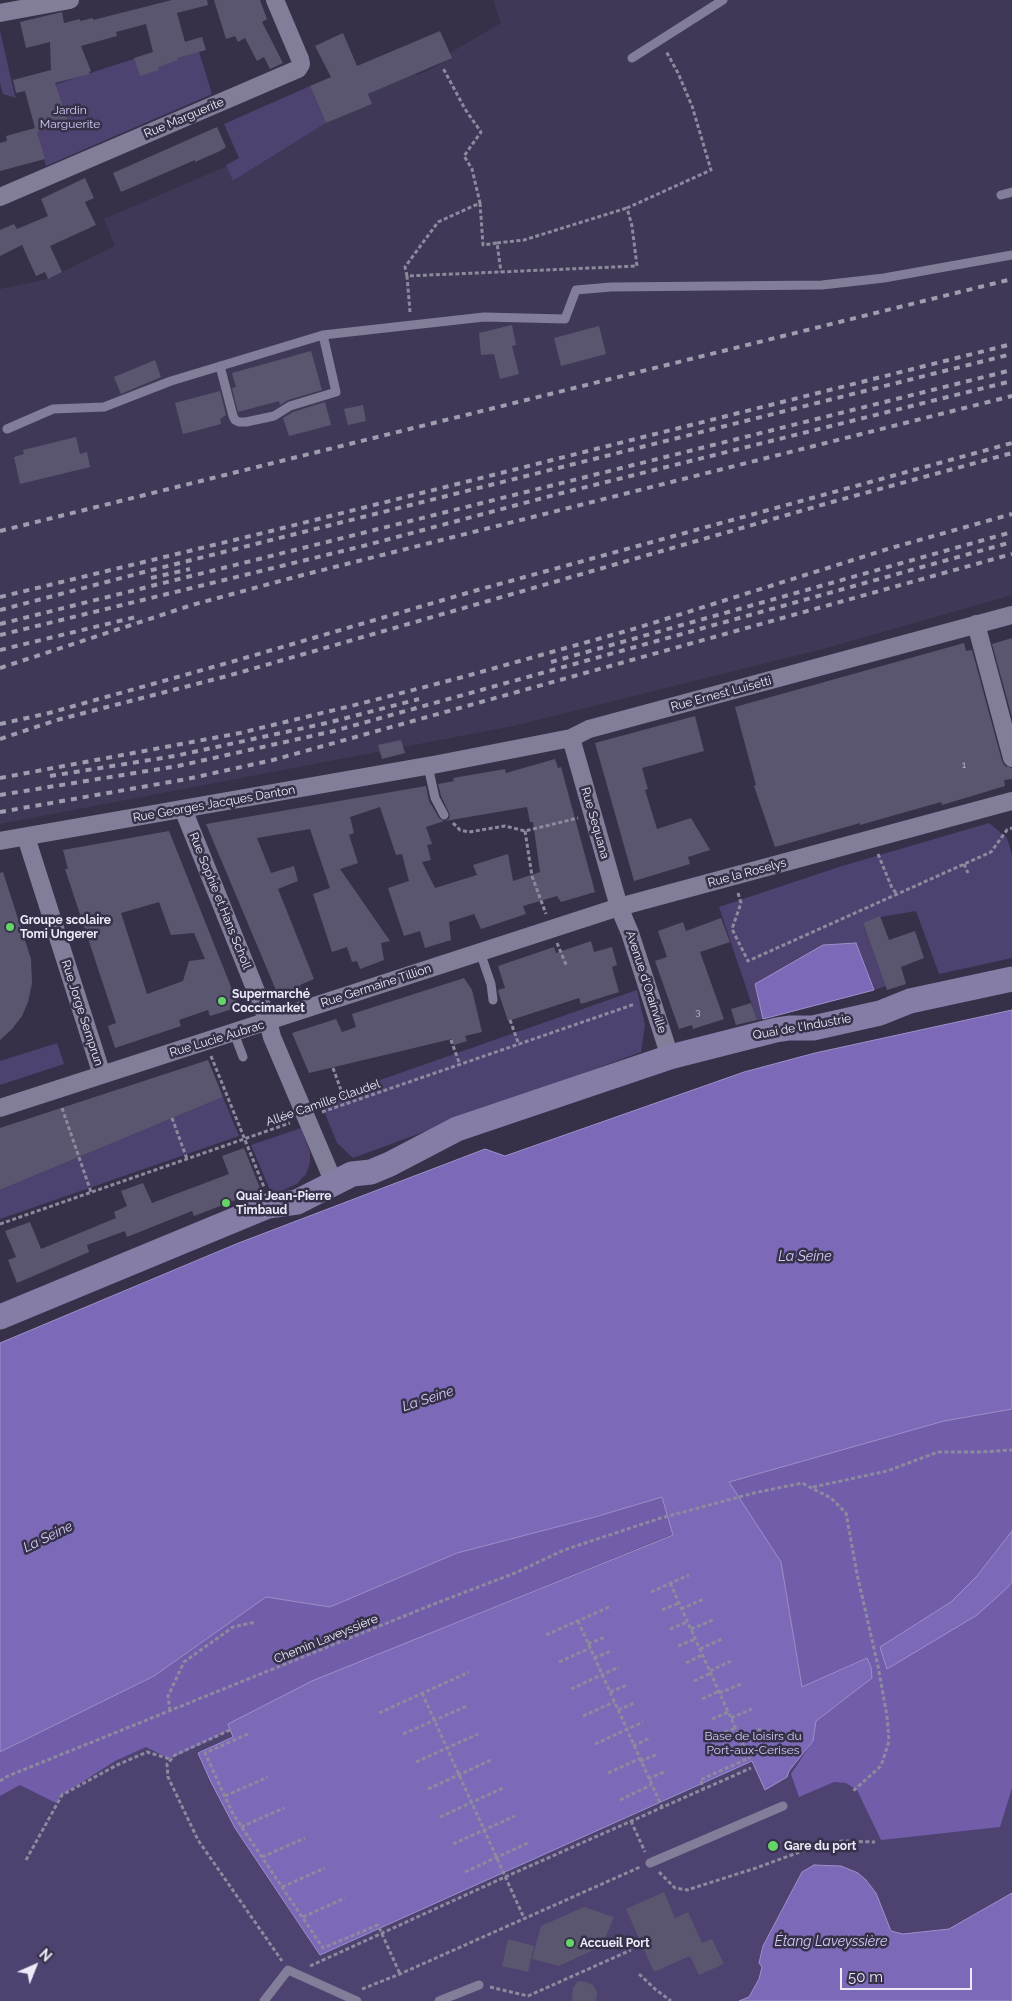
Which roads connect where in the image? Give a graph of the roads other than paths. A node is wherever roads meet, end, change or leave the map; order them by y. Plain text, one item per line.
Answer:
1 (70, 0) edge
2 (275, 0) edge
3 (722, 0) edge
4 (49, 2) edge
5 (0, 13) edge
6 (632, 58) dead end
7 (1012, 192) edge
8 (1001, 195) dead end
9 (0, 197) edge
10 (1012, 255) edge
11 (323, 335) junction
12 (220, 366) junction
13 (7, 429) dead end
14 (1012, 615) edge
15 (976, 624) junction
16 (571, 738) junction
17 (1012, 758) edge
18 (428, 766) junction
19 (1012, 802) edge
20 (183, 809) junction
21 (447, 816) road end
22 (26, 836) junction
23 (0, 841) edge
24 (619, 908) junction
25 (482, 951) junction
26 (1012, 979) edge
27 (492, 1000) dead end
28 (268, 1021) junction
29 (234, 1032) junction
30 (243, 1057) dead end
31 (670, 1057) junction
32 (102, 1075) junction
33 (0, 1108) edge
34 (334, 1184) junction
35 (0, 1317) edge
36 (783, 1806) dead end
37 (650, 1862) road end
38 (479, 1984) road end
39 (264, 2001) edge
40 (357, 2001) edge
41 (439, 2001) edge

1 - 4 street
2 - 9 street, Rue Marguerite
3 - 6 lane
4 - 5 street
7 - 8 lane
10 - 11 lane
11 - 12 lane
11 - 12 lane
12 - 13 lane
14 - 15 street, Rue Ernest Luisetti
15 - 16 street, Rue Ernest Luisetti
15 - 17 street
16 - 18 street, Rue Ernest Luisetti
16 - 24 street, Rue Sequana
18 - 20 street, Rue Georges Jacques Danton
18 - 21 lane
19 - 24 street, Rue la Roselys
20 - 22 street, Rue Georges Jacques Danton
20 - 28 street, Rue Sophie et Hans Scholl
22 - 23 street, Rue Georges Jacques Danton
22 - 32 street, Rue Jorge Semprun
24 - 25 street, Rue la Roselys
24 - 31 street, Avenue d'Orainville
25 - 27 lane
25 - 28 street, Rue Germaine Tillion
26 - 31 main road, Quai de l'Industrie
28 - 29 street, Rue Lucie Aubrac
28 - 34 street, Rue Lucie Aubrac
29 - 30 lane
29 - 32 street, Rue Lucie Aubrac
31 - 34 main road, Quai de l'Industrie
32 - 33 street, Rue Lucie Aubrac
34 - 35 main road
36 - 37 lane
38 - 41 lane
39 - 40 lane

